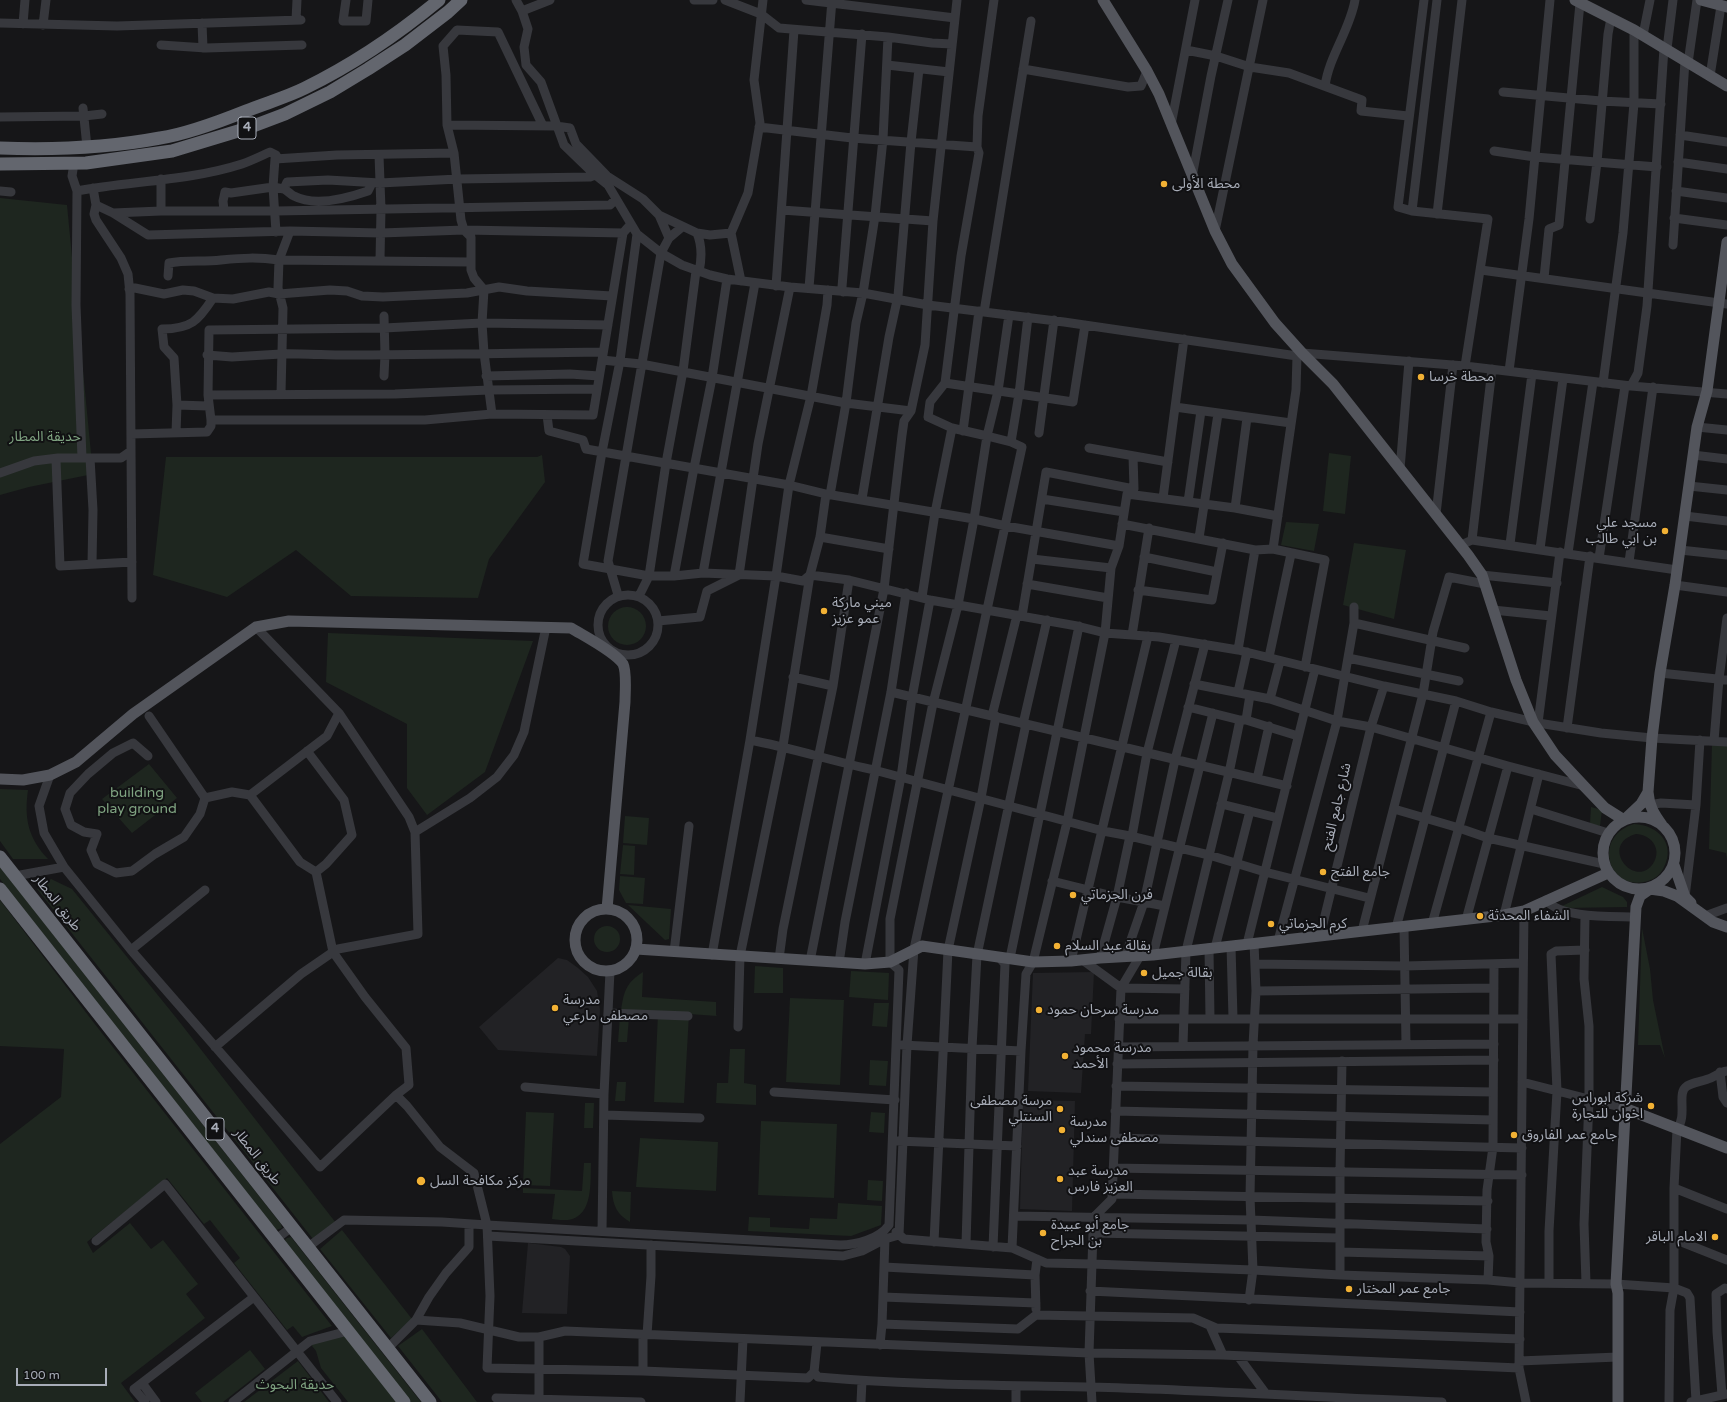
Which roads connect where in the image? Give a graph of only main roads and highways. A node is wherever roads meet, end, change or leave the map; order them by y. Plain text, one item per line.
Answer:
1 (439, 0) edge
2 (461, 0) edge
3 (1103, 0) edge
4 (1701, 0) edge
5 (1578, 1) edge
6 (1724, 6) edge
7 (1727, 86) edge
8 (0, 148) edge
9 (0, 164) edge
10 (1727, 242) edge
11 (1723, 303) edge
12 (0, 779) edge
13 (1648, 792) junction
14 (1605, 808) junction
15 (1624, 820) junction
16 (1662, 825) junction
17 (1608, 833) junction
18 (0, 857) edge
19 (1674, 866) junction
20 (1606, 868) junction
21 (1624, 887) junction
22 (1650, 888) junction
23 (0, 889) edge
24 (607, 909) junction
25 (1636, 912) junction
26 (1705, 916) junction
27 (1727, 927) edge
28 (636, 949) junction
29 (1624, 1108) junction
30 (1727, 1148) edge
31 (404, 1402) edge
32 (430, 1402) edge
33 (1618, 1402) edge

1 - 8 highway, 4
2 - 9 highway, 4
3 - 14 main road
4 - 6 main road
5 - 7 main road
10 - 11 main road
11 - 13 main road
12 - 24 main road
13 - 15 main road
13 - 16 main road
14 - 15 main road
14 - 17 main road
15 - 16 main road
15 - 17 main road
16 - 19 main road
17 - 20 main road
18 - 32 highway, طريق المطار / 4
19 - 22 main road
19 - 26 main road
20 - 21 main road
20 - 28 main road
21 - 22 main road
21 - 25 main road
22 - 25 main road
22 - 26 main road
23 - 31 highway, 4
24 - 28 main road
24 - 28 main road
25 - 29 main road
26 - 27 main road
29 - 30 main road
29 - 33 main road

